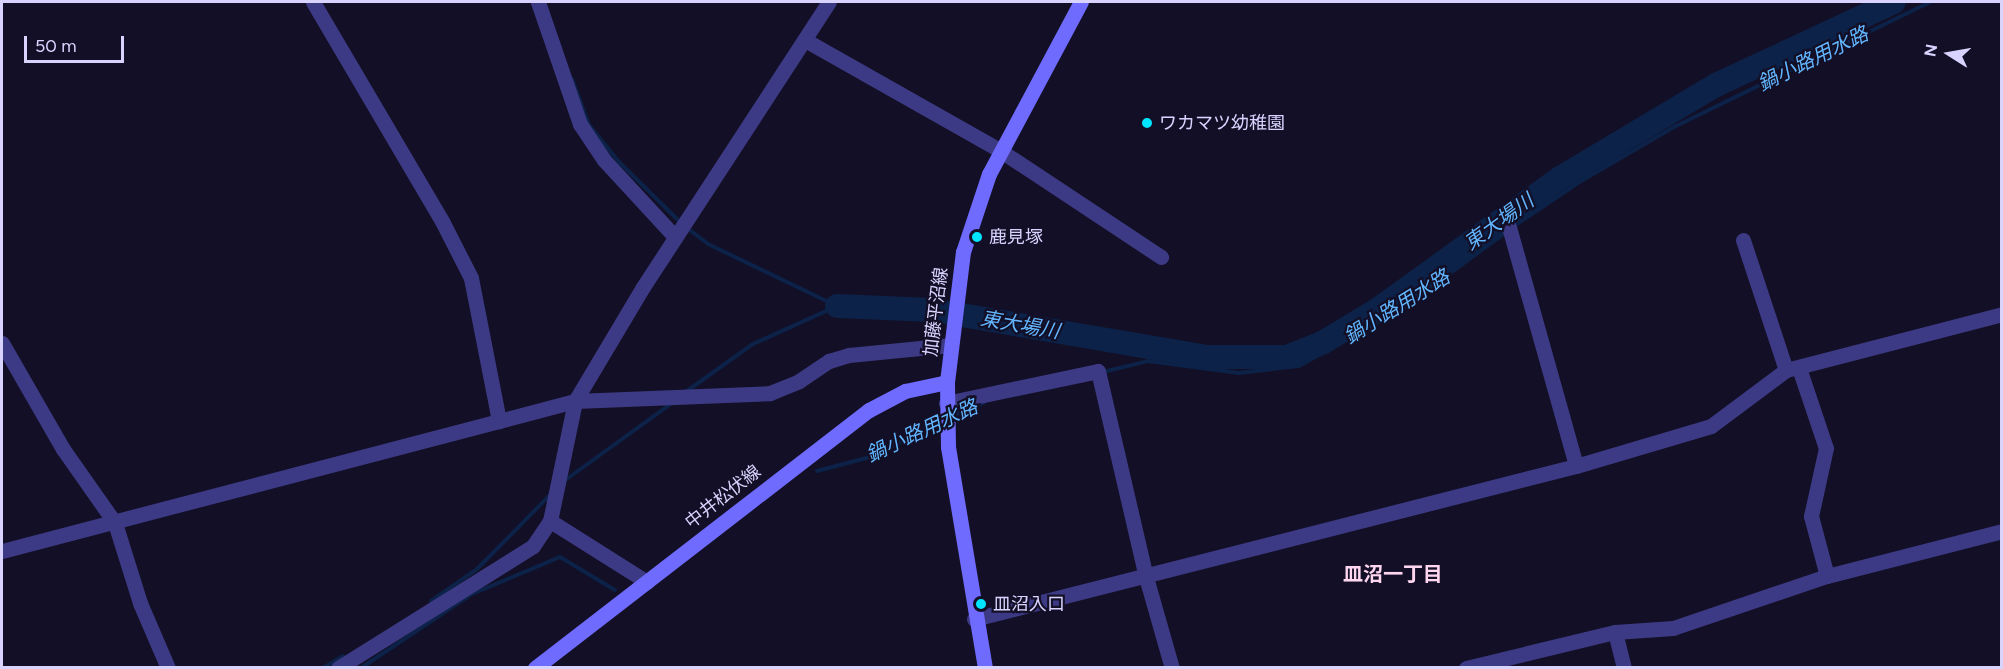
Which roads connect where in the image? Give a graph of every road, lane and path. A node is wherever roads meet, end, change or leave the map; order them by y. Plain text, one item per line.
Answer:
1 (313, 2) edge
2 (538, 2) edge
3 (829, 2) edge
4 (1081, 2) edge
5 (805, 40) junction
6 (1001, 151) junction
7 (1509, 227) dead end
8 (675, 237) junction
9 (1743, 240) dead end
10 (1161, 256) dead end
11 (2001, 314) edge
12 (2, 343) edge
13 (951, 345) junction
14 (1792, 369) junction
15 (947, 382) junction
16 (575, 401) junction
17 (946, 403) junction
18 (499, 422) junction
19 (1576, 466) junction
20 (550, 521) junction
21 (115, 523) junction
22 (2001, 531) edge
23 (2, 551) edge
24 (1827, 576) junction
25 (1146, 577) junction
26 (647, 582) junction
27 (974, 619) junction
28 (1615, 632) junction
29 (168, 668) edge
30 (338, 668) edge
31 (535, 668) edge
32 (983, 668) edge
33 (1172, 668) edge
34 (1466, 668) edge
35 (1624, 668) edge

1 - 18 street
2 - 8 street
3 - 5 street
4 - 6 main road, 加藤平沼線
5 - 6 street
5 - 8 street
6 - 10 street
6 - 13 main road, 加藤平沼線
7 - 19 street
8 - 16 street
9 - 14 street
11 - 14 street
12 - 21 street
13 - 15 main road, 加藤平沼線
13 - 16 street
14 - 19 street
14 - 24 street
15 - 17 main road, 加藤平沼線
15 - 26 main road, 中井松伏線
16 - 18 street
16 - 20 street
17 - 25 street
17 - 27 main road, 加藤平沼線
18 - 21 street
19 - 25 street
20 - 26 street
20 - 30 street
21 - 23 street
21 - 29 street
22 - 24 street
24 - 28 street
25 - 27 street
25 - 33 street
26 - 31 main road, 中井松伏線
27 - 32 main road, 加藤平沼線
28 - 34 street
28 - 35 street

